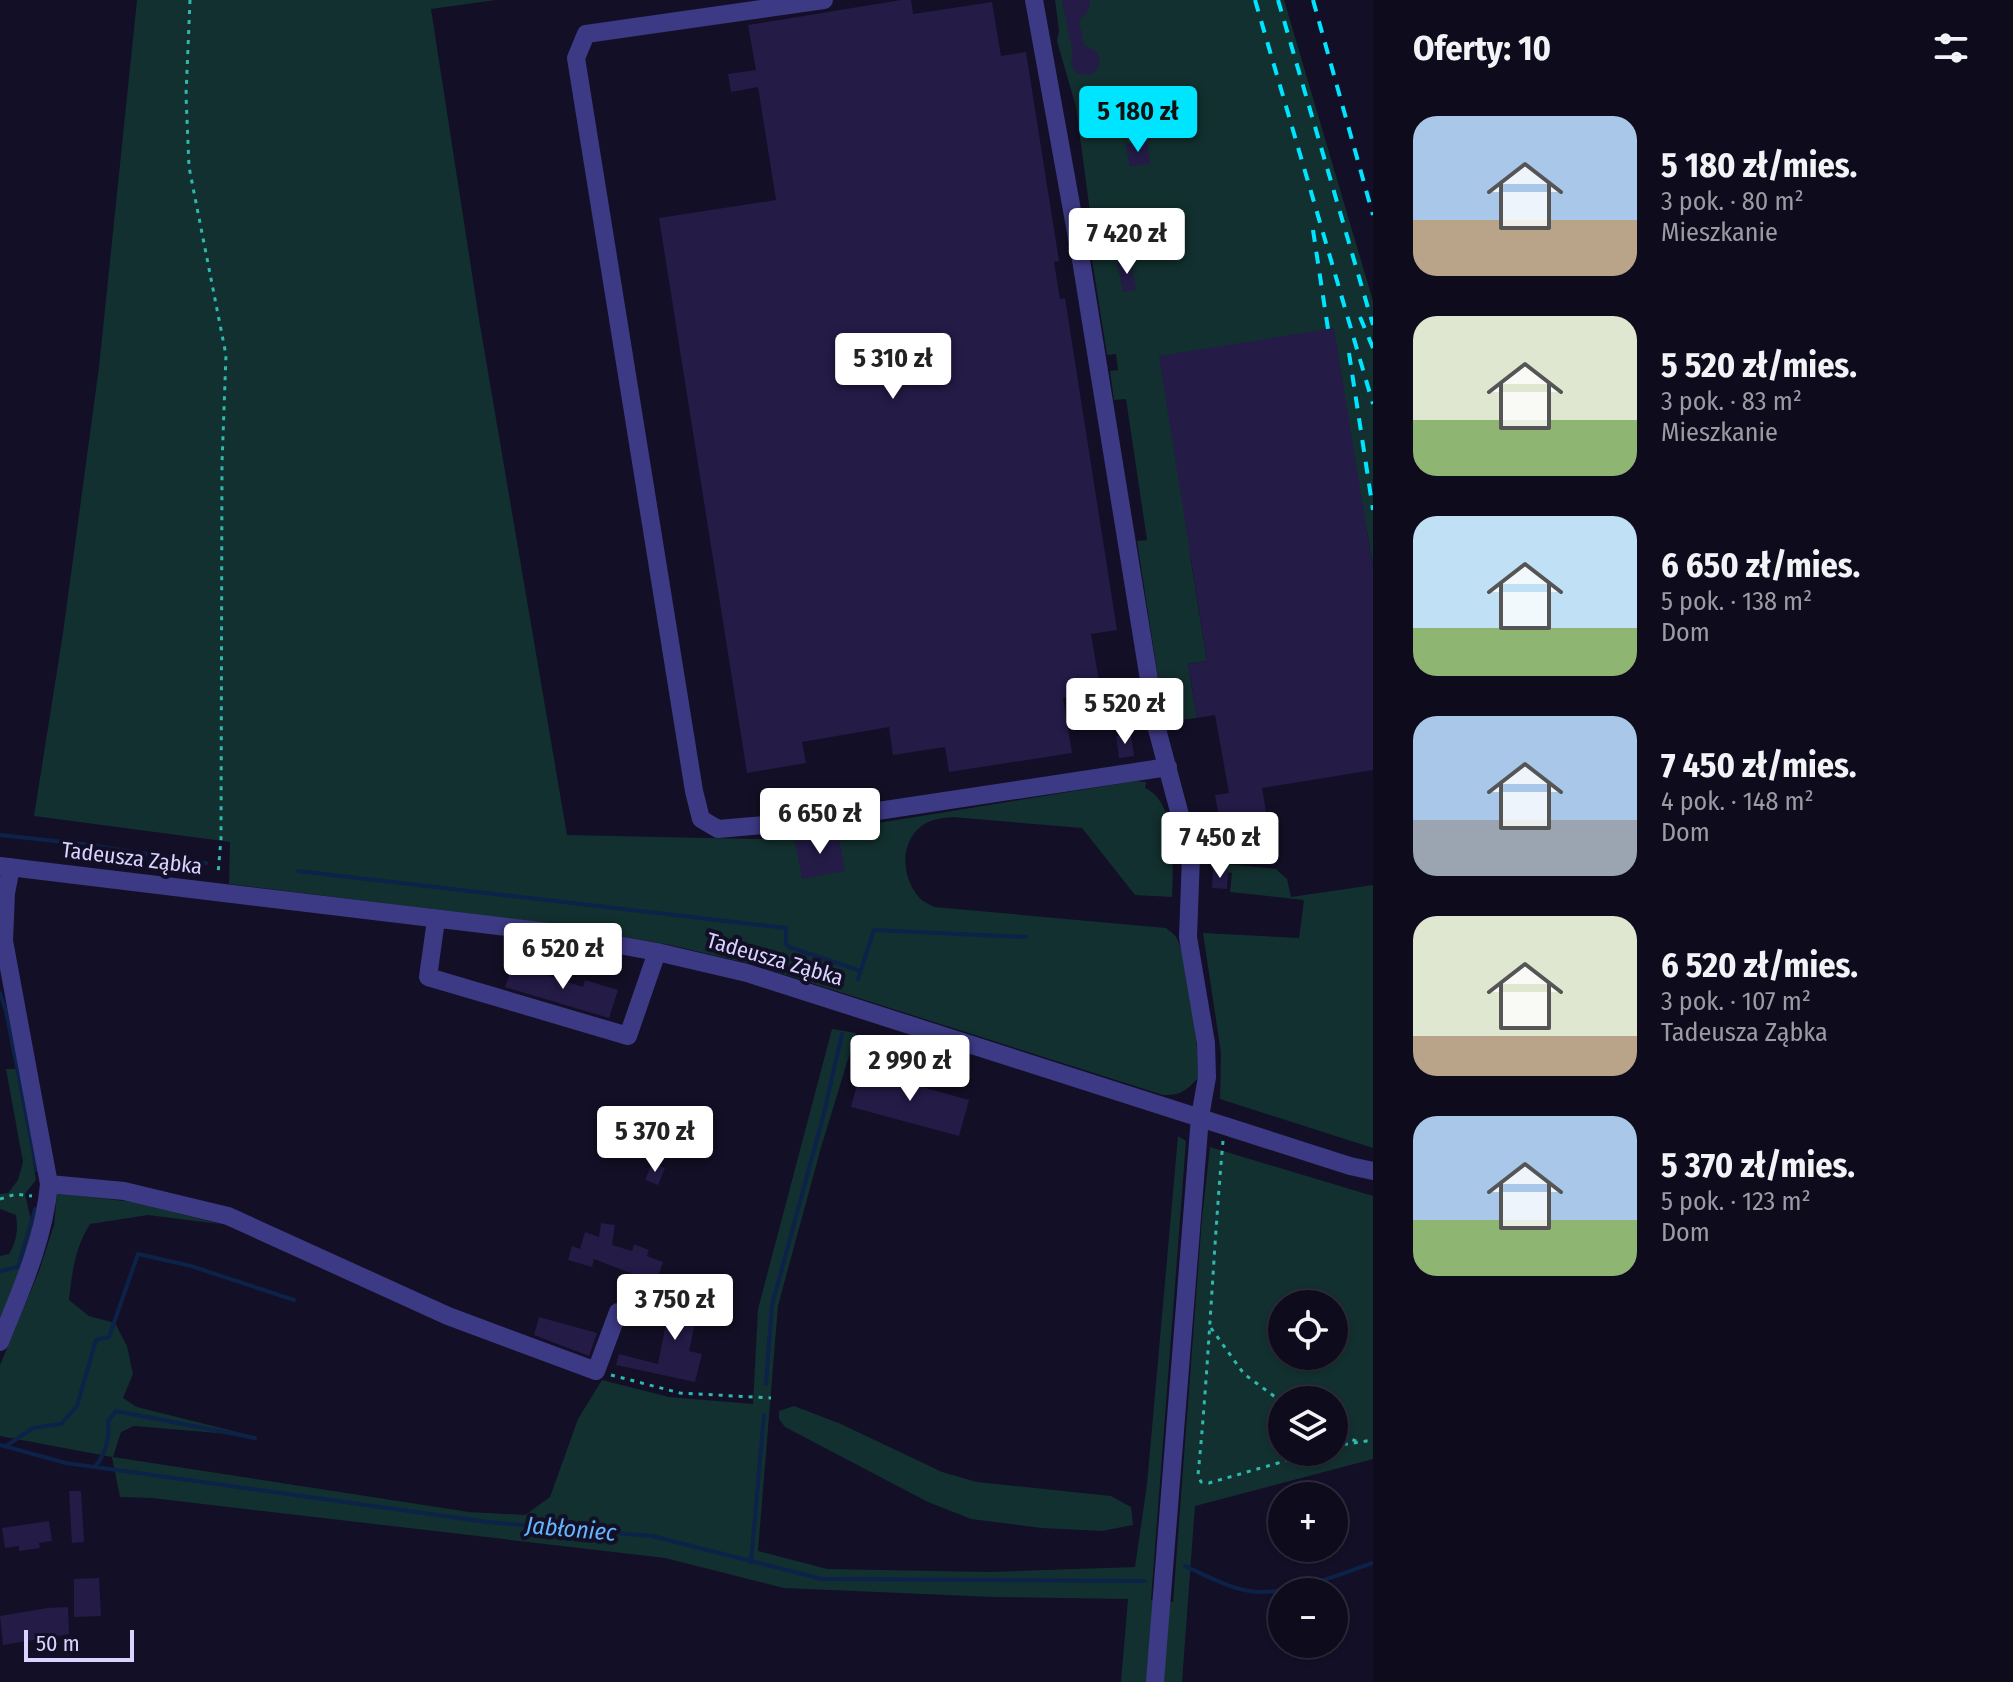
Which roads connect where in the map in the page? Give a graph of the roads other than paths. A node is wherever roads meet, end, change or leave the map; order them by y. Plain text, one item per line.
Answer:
1 (824, 0) edge
2 (1034, 0) edge
3 (1168, 767) junction
4 (6, 866) edge
5 (436, 920) junction
6 (657, 952) junction
7 (1200, 1117) junction
8 (1373, 1171) edge
9 (48, 1190) junction
10 (618, 1312) dead end
11 (0, 1342) edge
12 (1155, 1682) edge

1 - 3 street
2 - 3 street
3 - 7 street
4 - 5 street, Tadeusza Ząbka
4 - 9 street
5 - 6 street, Tadeusza Ząbka
5 - 6 street
6 - 7 street, Tadeusza Ząbka
7 - 8 street, Tadeusza Ząbka
7 - 12 street
9 - 10 street
9 - 11 street

